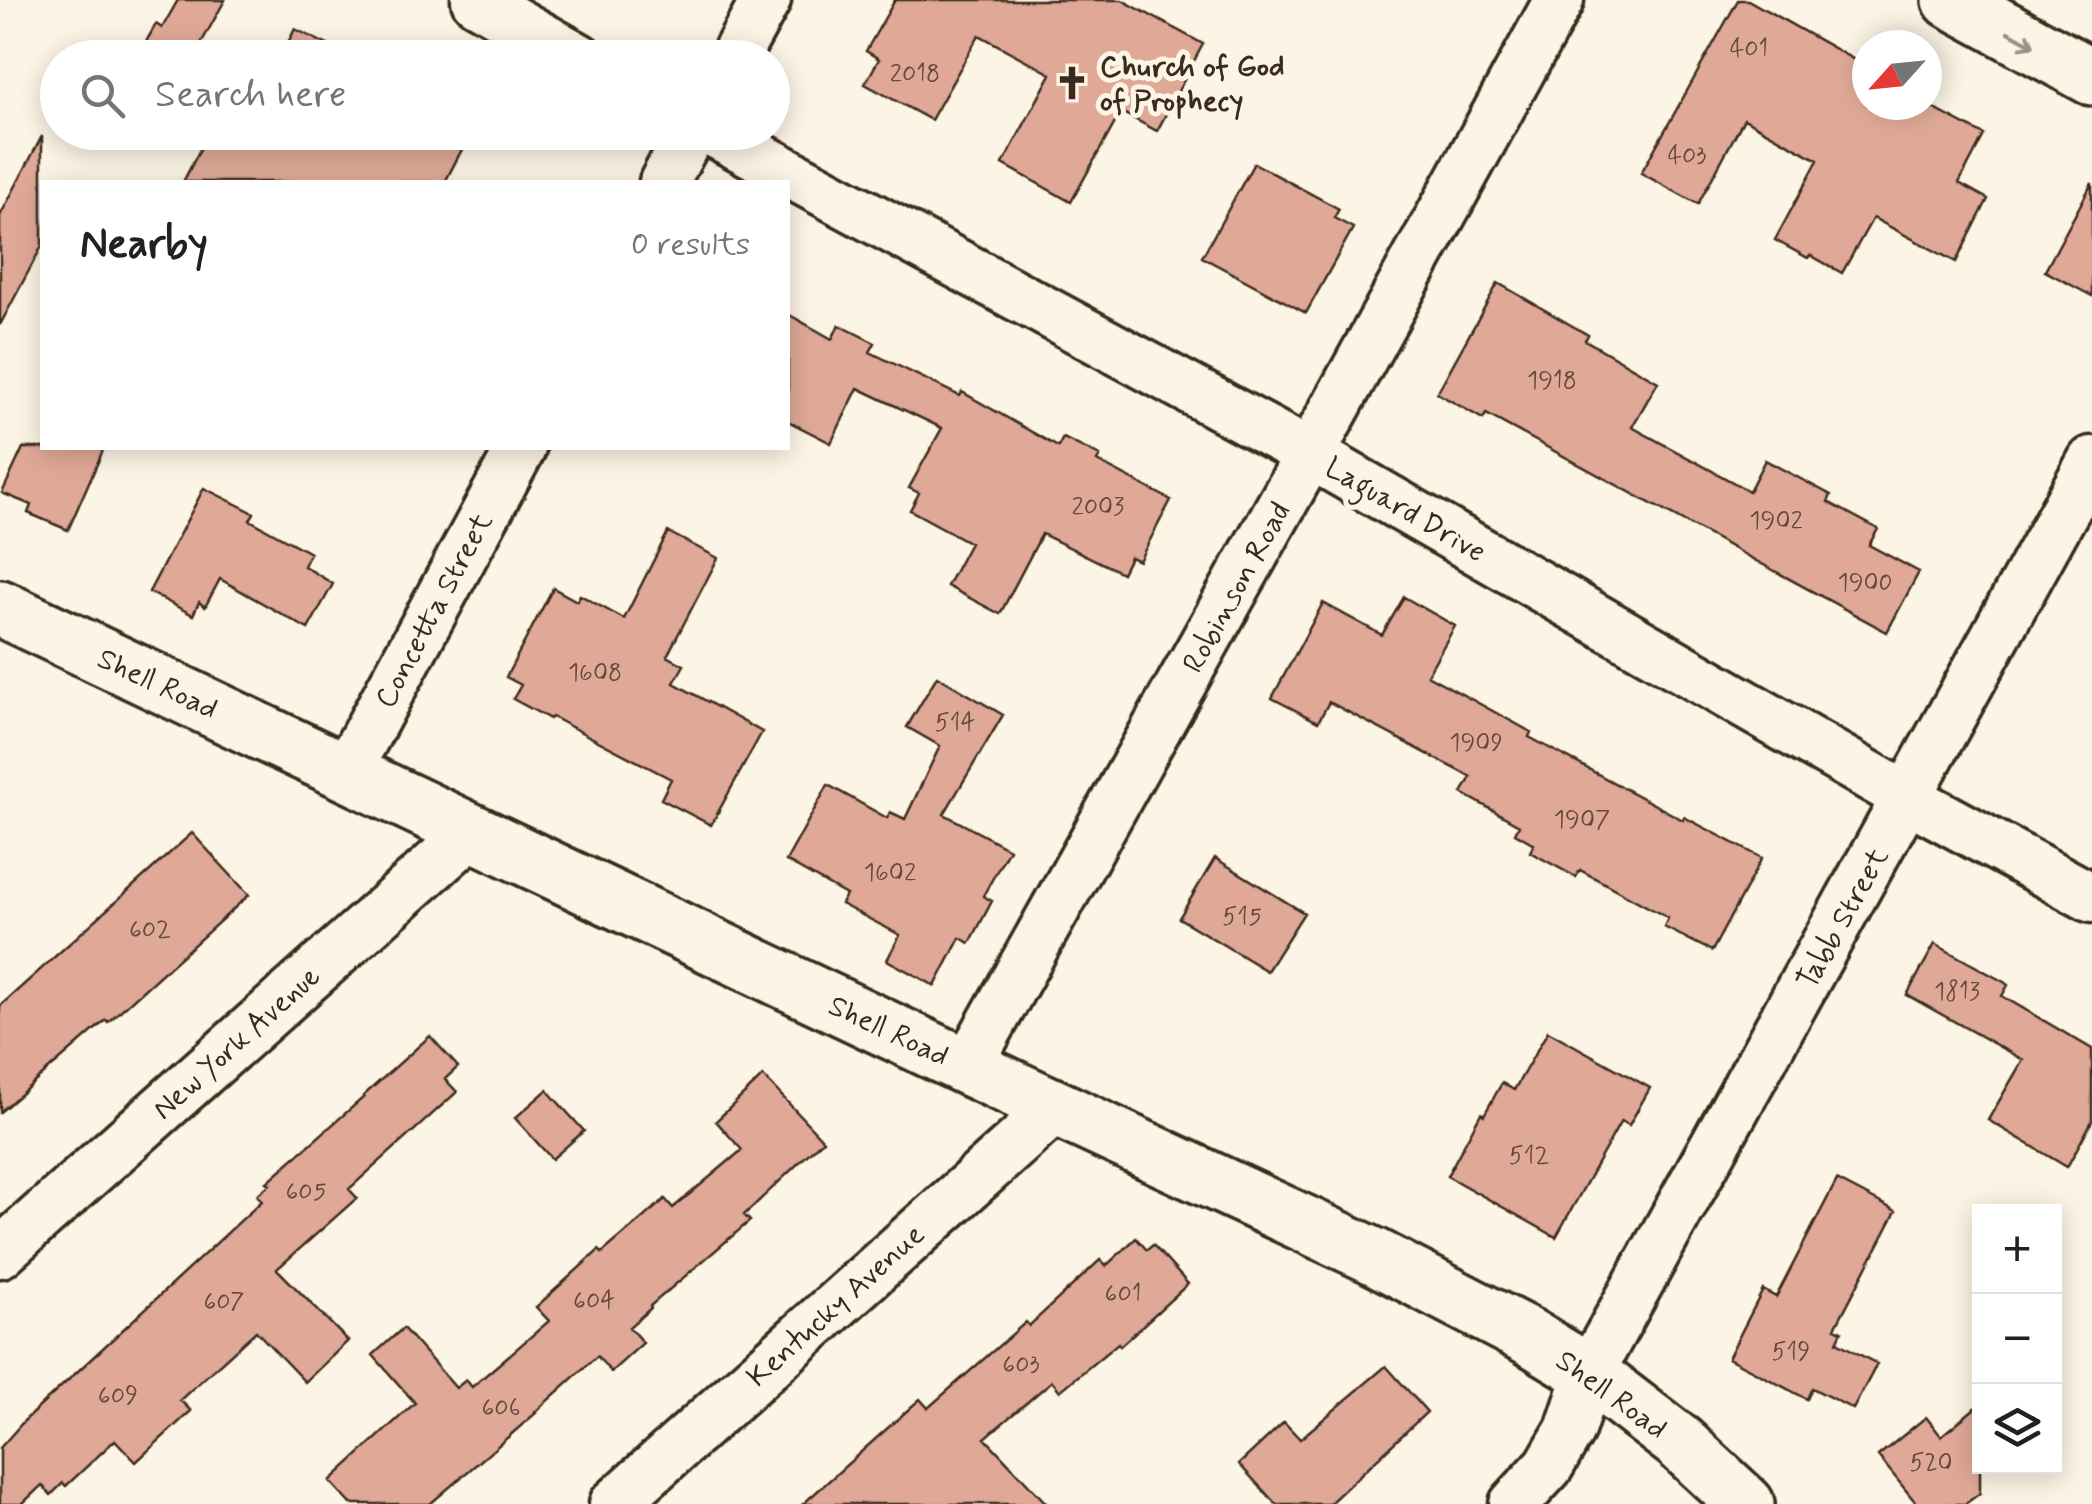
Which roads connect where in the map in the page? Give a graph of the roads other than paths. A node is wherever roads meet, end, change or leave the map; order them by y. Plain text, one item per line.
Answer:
1 (476, 0) edge
2 (766, 0) edge
3 (1559, 0) edge
4 (1951, 0) edge
5 (546, 40) edge
6 (744, 40) edge
7 (2092, 77) edge
8 (682, 150) edge
9 (745, 150) edge
10 (665, 180) edge
11 (520, 450) edge
12 (1310, 454) junction
13 (2092, 462) edge
14 (0, 608) edge
15 (346, 772) junction
16 (1908, 798) junction
17 (472, 832) junction
18 (2092, 898) edge
19 (967, 1067) junction
20 (1056, 1108) junction
21 (0, 1253) edge
22 (1589, 1372) junction
23 (614, 1504) edge
24 (1514, 1504) edge
25 (1746, 1504) edge

1 - 5 street
2 - 6 street
3 - 12 street, Robinson Road
4 -> 7 street
8 - 10 street
9 - 12 street, Laguard Drive
11 - 15 street, Concetta Street
12 - 16 street, Laguard Drive
12 - 19 street, Robinson Road
13 - 16 street, Tabb Street
14 - 15 street, Shell Road
15 - 17 street, Shell Road
16 - 18 street, Laguard Drive
16 - 22 street, Tabb Street
17 - 19 street, Shell Road
17 - 21 street, New York Avenue
19 - 20 street, Shell Road
20 - 22 street, Shell Road
20 - 23 street, Kentucky Avenue
22 - 24 street, Tabb Street
22 - 25 street, Shell Road

